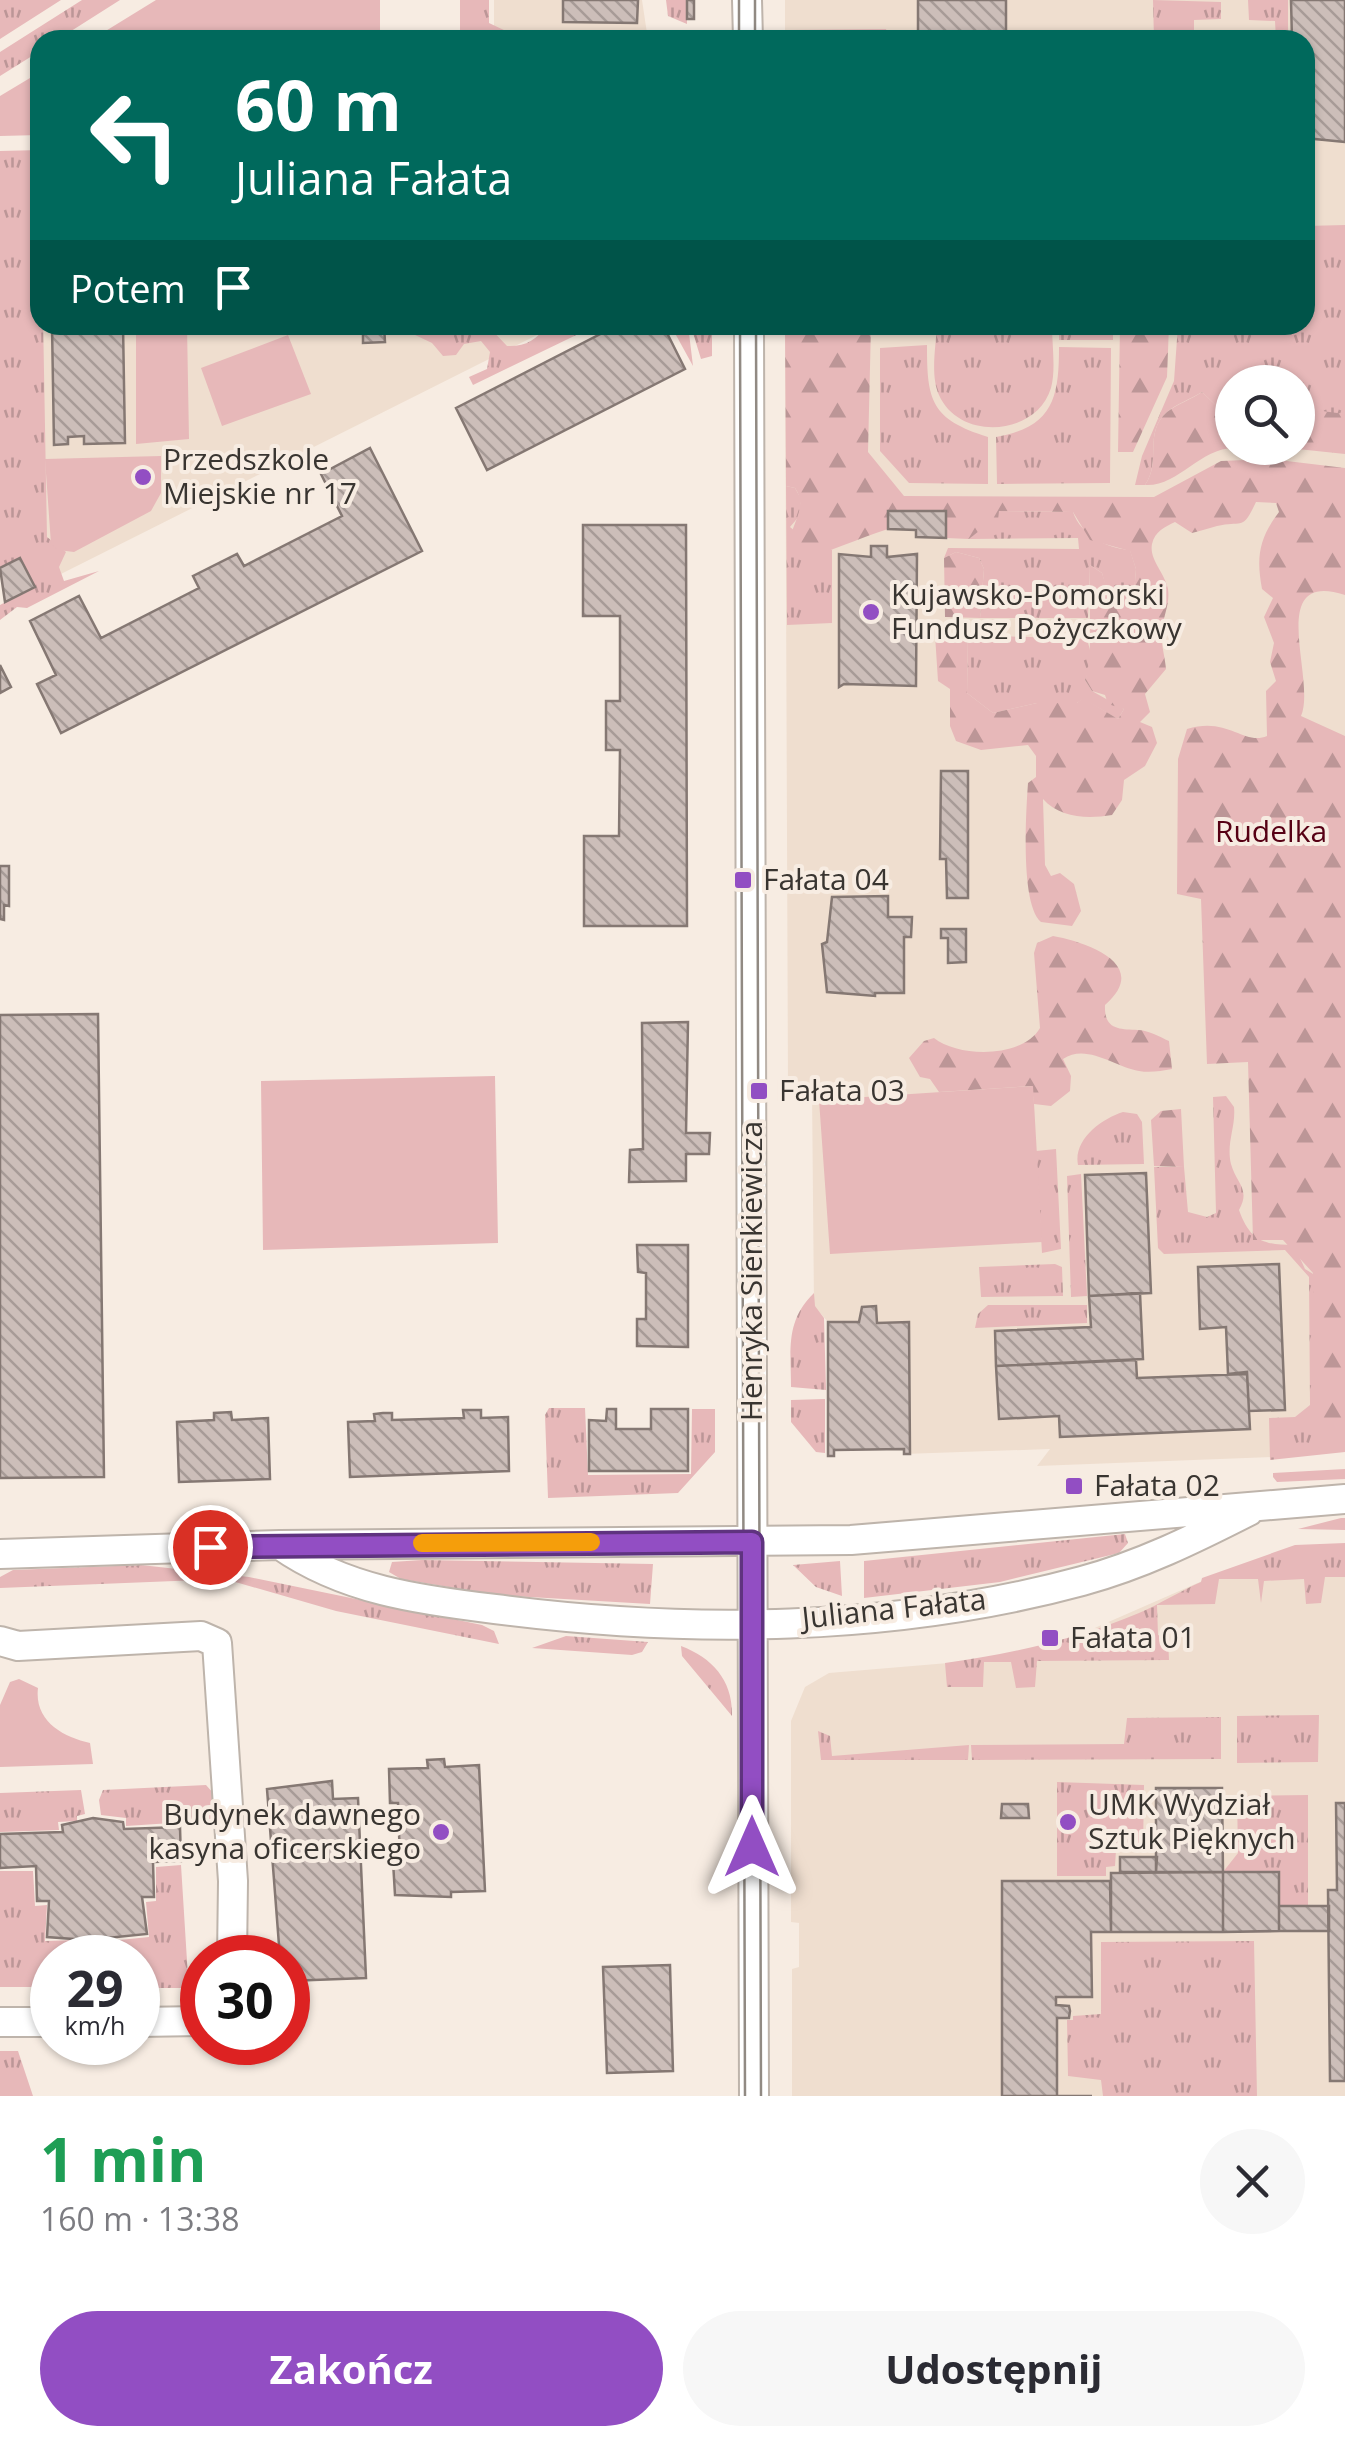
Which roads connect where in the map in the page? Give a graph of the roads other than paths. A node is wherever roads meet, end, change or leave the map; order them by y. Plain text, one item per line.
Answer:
1 (748, 0) edge
2 (748, 30) edge
3 (748, 335) edge
4 (1345, 1499) edge
5 (1264, 1504) junction
6 (752, 1542) junction
7 (280, 1545) junction
8 (0, 1554) edge
9 (752, 1623) junction
10 (0, 1640) edge
11 (232, 1935) edge
12 (0, 2022) edge
13 (30, 2022) edge
14 (754, 2096) edge

1 - 2 street
3 - 6 street, Henryka Sienkiewicza
4 - 5 street, Juliana Fałata
5 - 6 street, Juliana Fałata
5 - 9 street, Juliana Fałata
6 - 7 street, Juliana Fałata
6 - 9 street, Henryka Sienkiewicza
7 - 8 street, Juliana Fałata
7 - 9 street, Juliana Fałata
9 - 14 street, Henryka Sienkiewicza
10 - 11 street
12 - 13 street

